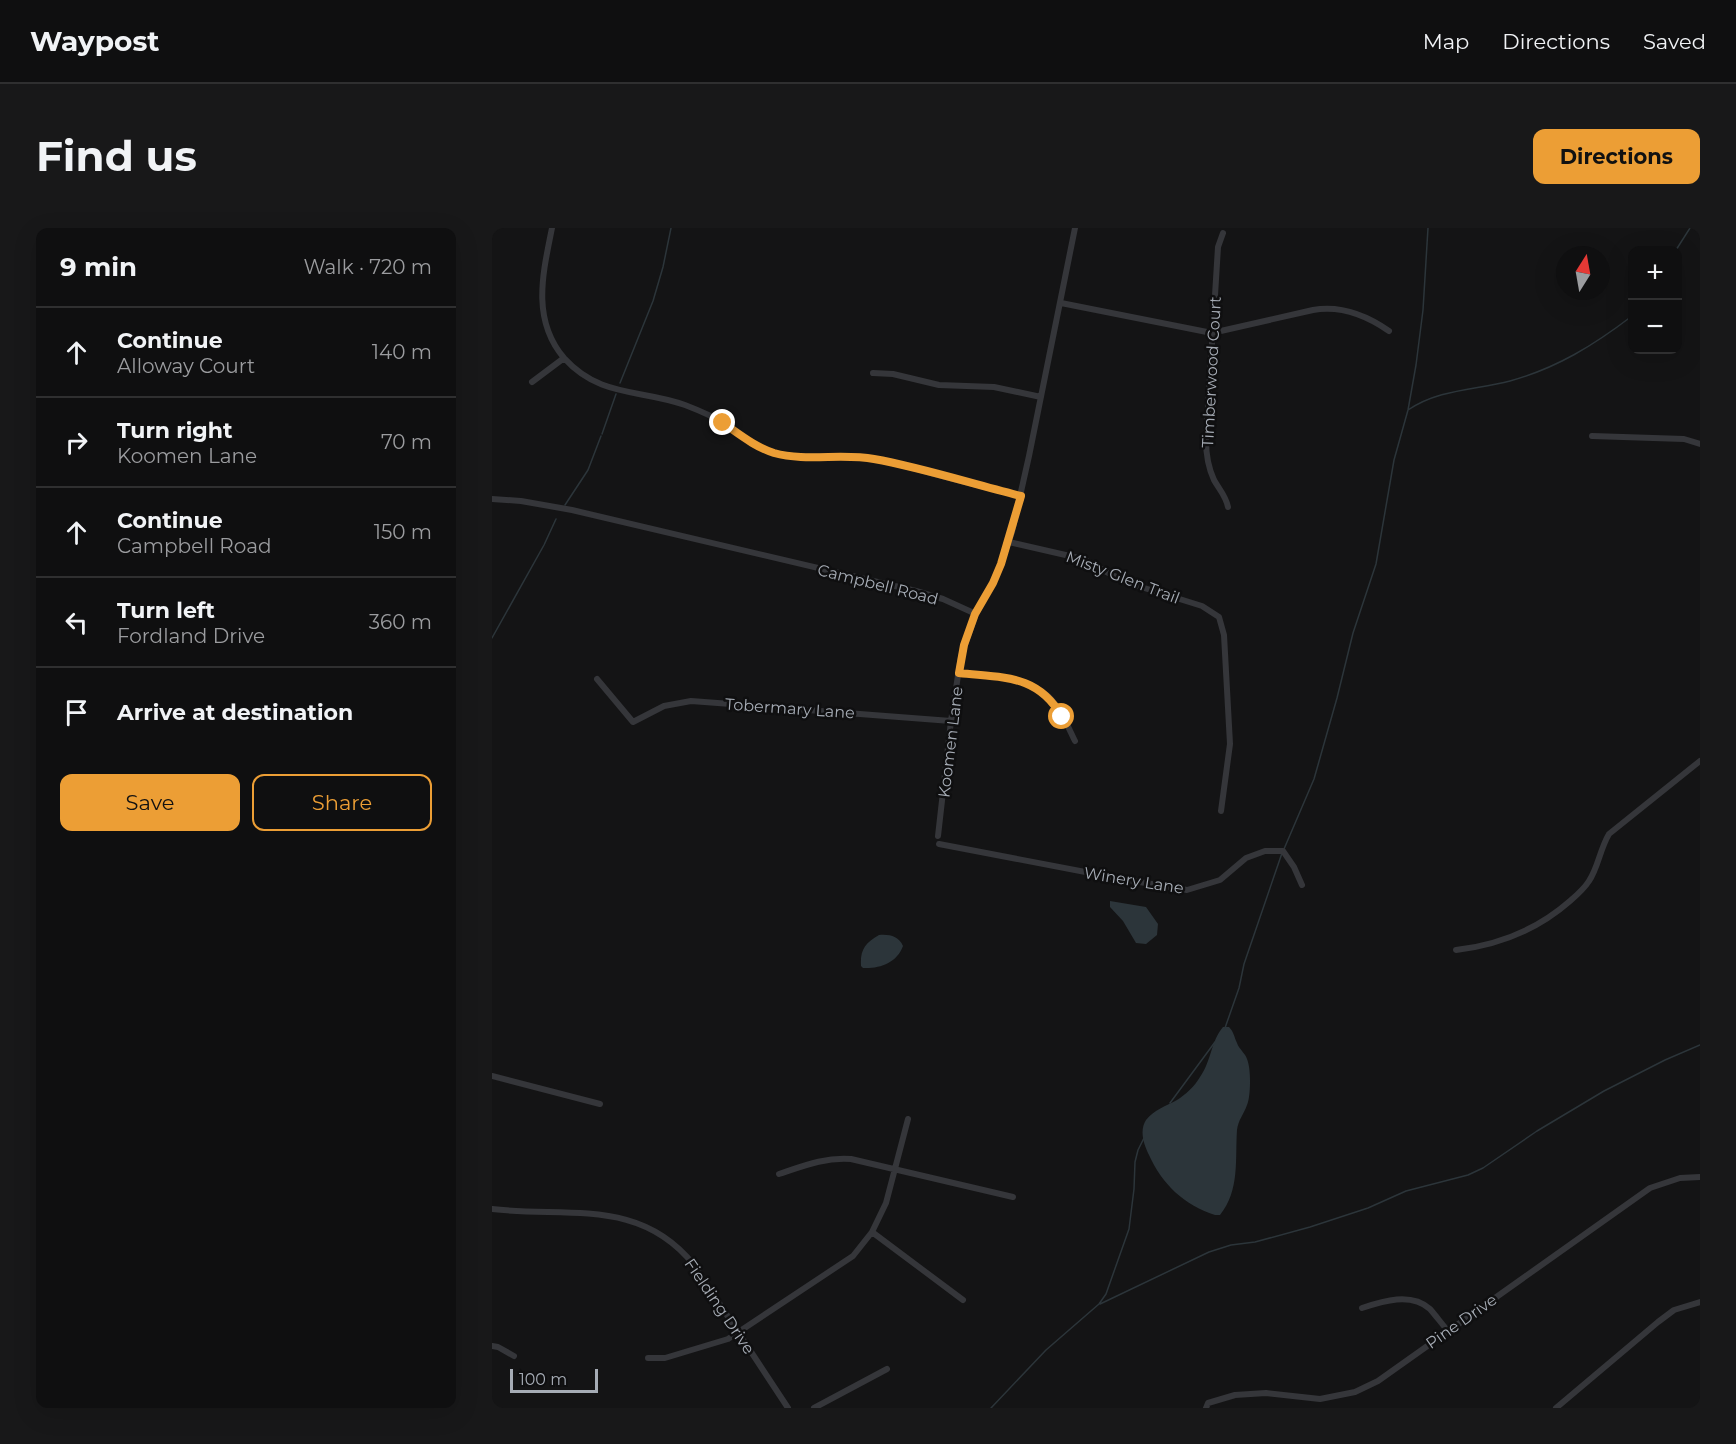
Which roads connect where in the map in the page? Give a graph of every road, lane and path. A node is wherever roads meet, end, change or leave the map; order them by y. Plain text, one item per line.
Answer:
1 (552, 228) edge
2 (1075, 228) edge
3 (1223, 233) dead end
4 (1061, 303) junction
5 (1389, 331) dead end
6 (1212, 333) junction
7 (564, 358) junction
8 (873, 373) dead end
9 (532, 382) dead end
10 (1041, 397) junction
11 (1592, 436) dead end
12 (1700, 444) edge
13 (1021, 496) junction
14 (492, 499) edge
15 (1228, 507) dead end
16 (1009, 542) junction
17 (975, 614) junction
18 (959, 673) junction
19 (597, 679) dead end
20 (951, 721) junction
21 (1075, 741) dead end
22 (1700, 761) edge
23 (1221, 811) dead end
24 (939, 840) joint
25 (1302, 885) dead end
26 (1456, 950) dead end
27 (492, 1076) edge
28 (600, 1104) dead end
29 (908, 1119) dead end
30 (895, 1169) junction
31 (779, 1174) dead end
32 (1700, 1177) edge
33 (1013, 1197) dead end
34 (492, 1209) edge
35 (872, 1232) junction
36 (963, 1300) dead end
37 (1700, 1302) edge
38 (1362, 1308) dead end
39 (1448, 1331) junction
40 (739, 1333) junction
41 (492, 1346) edge
42 (514, 1356) dead end
43 (648, 1358) dead end
44 (887, 1369) dead end
45 (788, 1408) edge
46 (814, 1408) edge
47 (1206, 1408) edge
48 (1556, 1408) edge

1 - 7 street
2 - 4 street
3 - 6 street, Timberwood Court
4 - 6 street
4 - 10 street
5 - 6 street
6 - 15 street, Timberwood Court
7 - 9 street
7 - 13 street
8 - 10 street
10 - 13 street
11 - 12 street
13 - 16 street
14 - 17 street, Campbell Road
16 - 17 street
16 - 23 street, Misty Glen Trail
17 - 18 street, Koomen Lane
18 - 20 street, Koomen Lane
18 - 21 street
19 - 20 street, Tobermary Lane
20 - 24 street, Koomen Lane
22 - 26 street
24 - 25 street, Winery Lane
27 - 28 street
29 - 30 street
30 - 31 street
30 - 33 street
30 - 35 street
32 - 39 street, Pine Drive
34 - 40 street, Fielding Drive
35 - 36 street
35 - 40 street
37 - 48 street
38 - 39 street
39 - 47 street, Pine Drive
40 - 43 street
40 - 45 street, Fielding Drive
41 - 42 street
44 - 46 street

